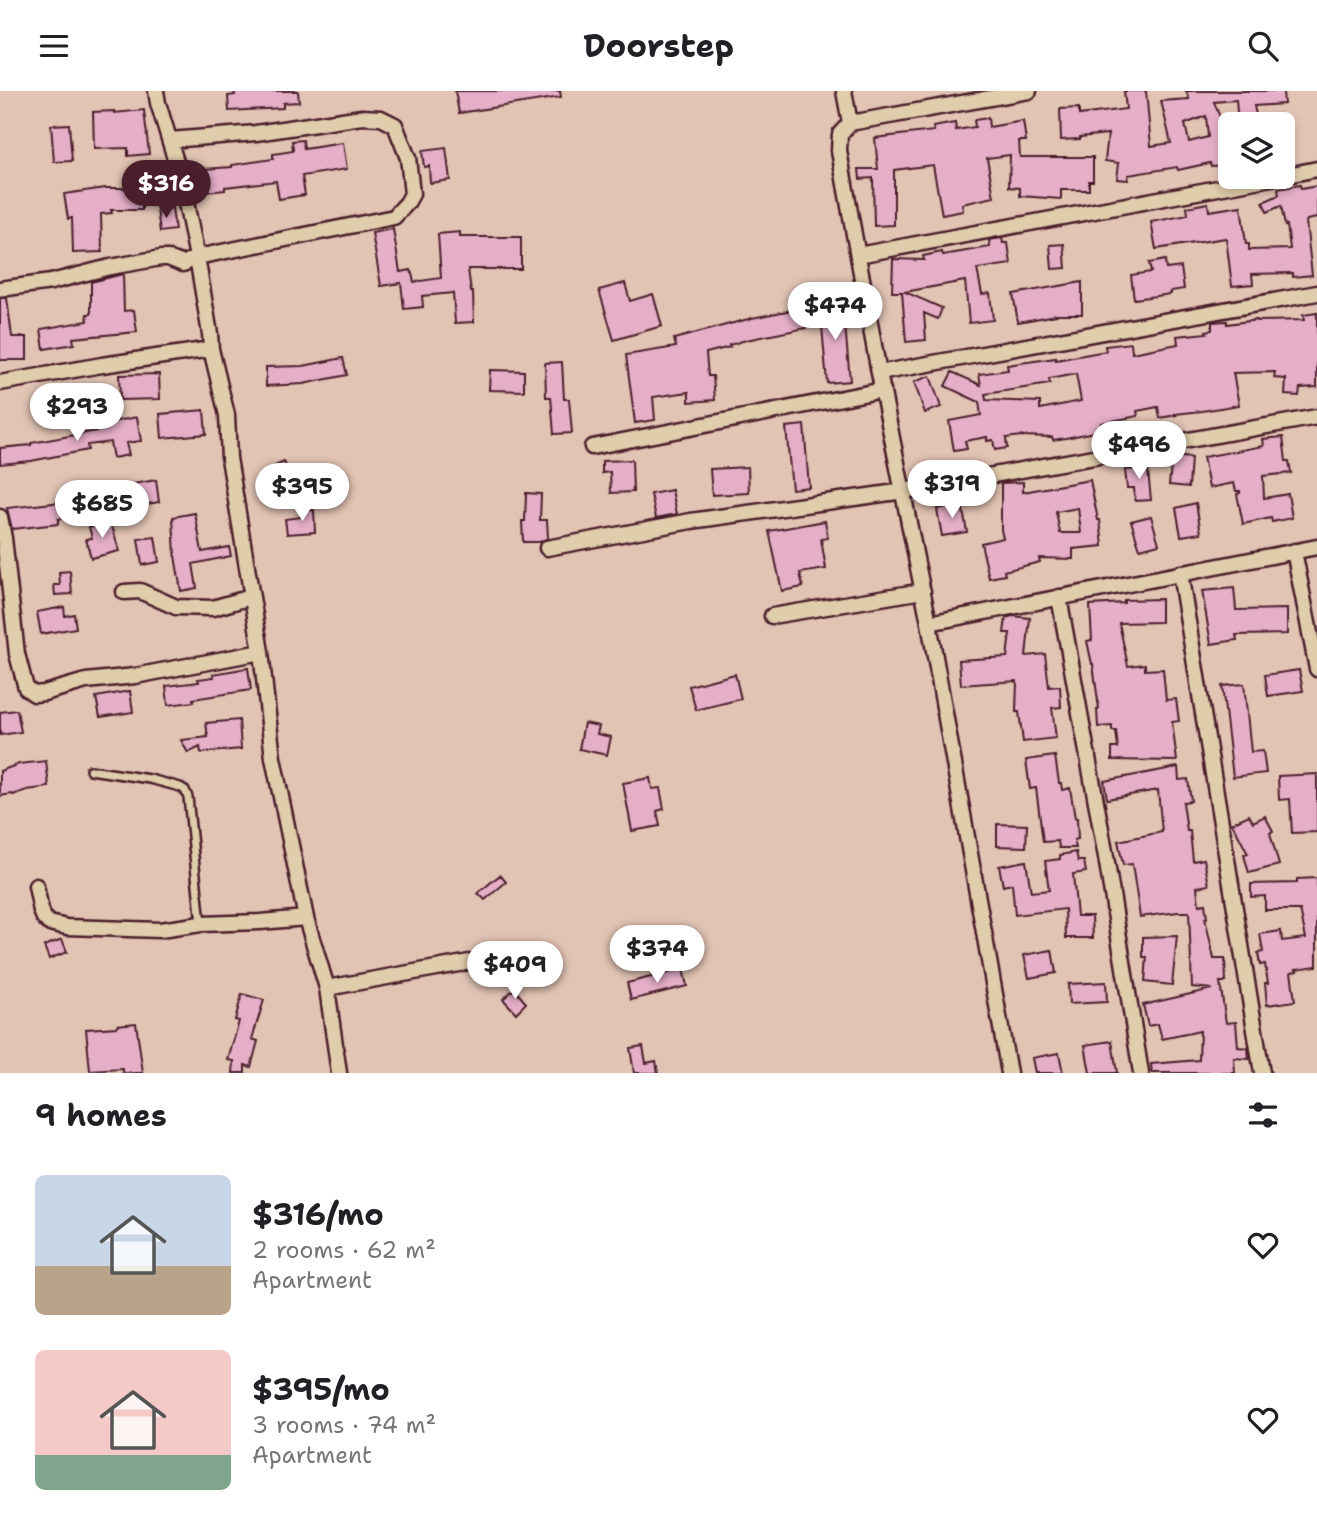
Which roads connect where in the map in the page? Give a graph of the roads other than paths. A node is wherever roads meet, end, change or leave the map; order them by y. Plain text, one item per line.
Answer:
1 (156, 91) edge
2 (844, 91) edge
3 (1029, 91) edge
4 (984, 95) edge
5 (850, 123) junction
6 (170, 139) junction
7 (1317, 169) edge
8 (1295, 174) edge
9 (1218, 188) edge
10 (858, 255) junction
11 (197, 257) junction
12 (0, 289) edge
13 (1317, 293) edge
14 (211, 349) junction
15 (879, 373) junction
16 (0, 383) edge
17 (883, 390) junction
18 (1317, 417) edge
19 (592, 447) dead end
20 (904, 491) junction
21 (0, 517) edge
22 (1317, 547) edge
23 (547, 548) dead end
24 (1294, 551) junction
25 (1180, 573) junction
26 (923, 591) junction
27 (124, 592) dead end
28 (251, 597) junction
29 (1059, 597) junction
30 (772, 616) dead end
31 (929, 623) junction
32 (261, 652) junction
33 (1317, 669) edge
34 (90, 770) dead end
35 (36, 885) dead end
36 (306, 918) junction
37 (201, 924) junction
38 (486, 959) dead end
39 (327, 988) junction
40 (339, 1073) edge
41 (1009, 1073) edge
42 (1141, 1073) edge
43 (1262, 1073) edge

1 - 6 street
2 - 5 street
3 - 4 street
4 - 5 street
5 - 10 street
6 - 11 street
6 - 11 street
7 - 8 street
9 - 10 street
10 - 15 street
11 - 12 street
11 - 14 street
13 - 15 street
14 - 16 street
14 - 28 street
15 - 17 street
17 - 19 street
17 - 20 street
18 - 20 street
20 - 23 street
20 - 26 street
21 - 32 street
22 - 24 street
24 - 25 street
24 - 33 street
25 - 29 street
25 - 43 street
26 - 30 street
26 - 31 street
27 - 28 street
28 - 32 street
29 - 31 street
29 - 42 street
31 - 41 street
32 - 36 street
34 - 37 lane
35 - 37 street
36 - 37 street
36 - 39 street
38 - 39 street
39 - 40 street

